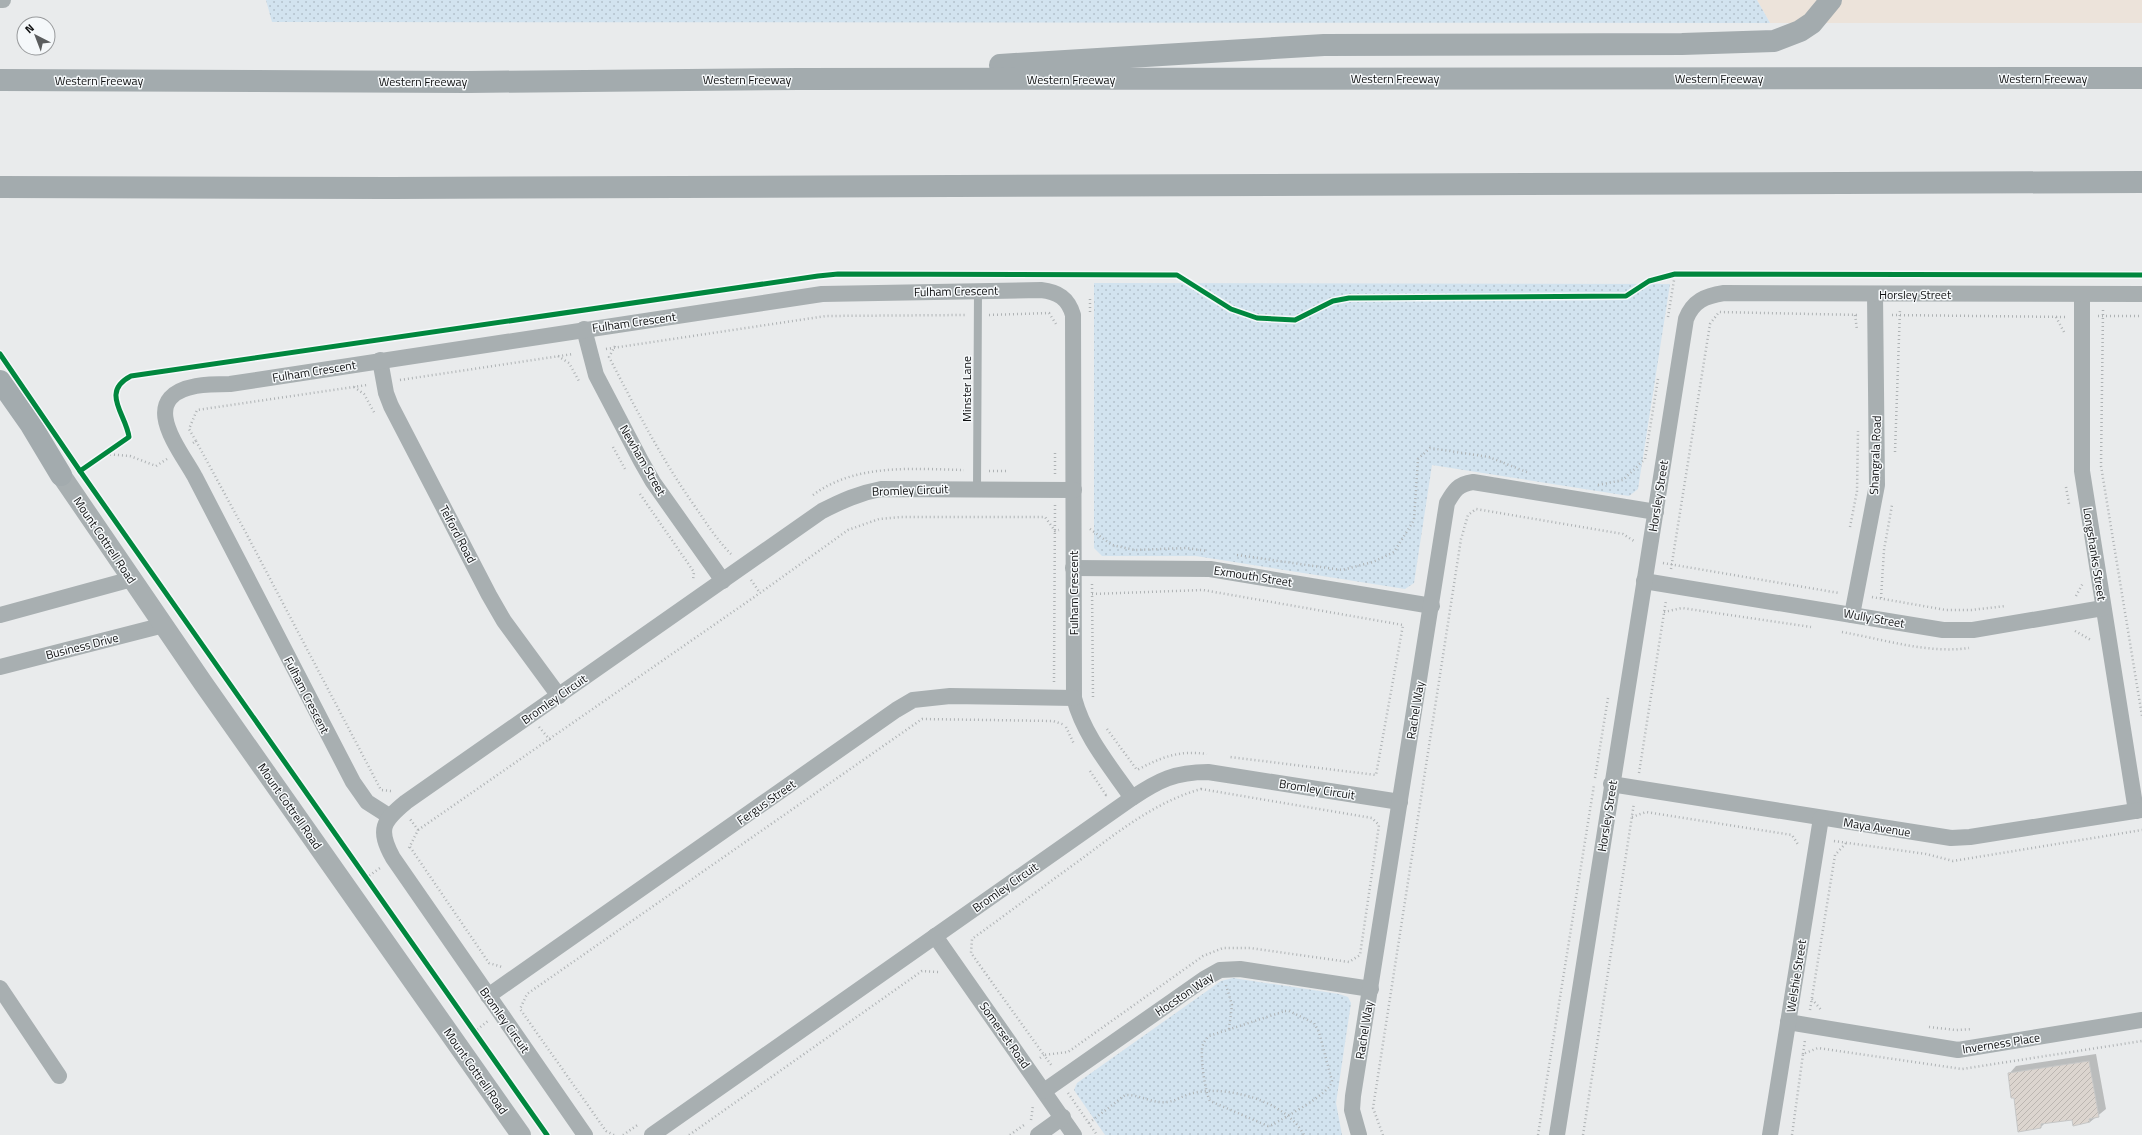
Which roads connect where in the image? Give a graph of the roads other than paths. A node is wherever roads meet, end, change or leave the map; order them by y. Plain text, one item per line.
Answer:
1 (1831, 0) edge
2 (2142, 78) edge
3 (799, 79) junction
4 (0, 80) edge
5 (2142, 182) edge
6 (0, 186) edge
7 (392, 188) junction
8 (0, 201) edge
9 (978, 290) junction
10 (1875, 294) junction
11 (2082, 294) junction
12 (2142, 294) edge
13 (584, 329) junction
14 (380, 360) junction
15 (0, 380) edge
16 (0, 401) edge
17 (68, 470) junction
18 (977, 488) junction
19 (1074, 490) junction
20 (1656, 512) junction
21 (1073, 568) junction
22 (132, 579) junction
23 (723, 581) junction
24 (1644, 581) junction
25 (1432, 606) junction
26 (2103, 608) junction
27 (0, 615) edge
28 (1852, 615) junction
29 (164, 625) junction
30 (0, 667) edge
31 (559, 696) junction
32 (1066, 698) junction
33 (1612, 784) junction
34 (1132, 798) junction
35 (1400, 802) junction
36 (2139, 811) edge
37 (389, 816) junction
38 (1821, 818) junction
39 (935, 936) junction
40 (0, 988) edge
41 (1371, 989) junction
42 (488, 996) junction
43 (2142, 1020) edge
44 (1788, 1022) junction
45 (59, 1076) dead end
46 (1044, 1091) junction
47 (1063, 1117) junction
48 (521, 1135) edge
49 (585, 1135) edge
50 (652, 1135) edge
51 (1038, 1135) edge
52 (1074, 1135) edge
53 (1359, 1135) edge
54 (1557, 1135) edge
55 (1770, 1135) edge

1 - 3 highway
2 - 3 highway, Western Freeway
3 - 4 highway, Western Freeway
5 - 7 highway
6 - 7 highway
7 - 8 highway
9 - 13 street, Fulham Crescent
9 - 18 lane, Minster Lane
9 - 19 street, Fulham Crescent
10 - 11 street, Horsley Street
10 - 20 street, Horsley Street
10 - 28 street, Shangrala Road
11 - 12 street, Horsley Street
11 - 26 street, Longshanks Street
13 - 14 street, Fulham Crescent
13 - 23 street, Newham Street
14 - 31 street, Telford Road
14 - 37 street, Fulham Crescent
15 - 17 highway
16 - 17 highway
17 - 22 street, Mount Cottrell Road
18 - 19 street, Bromley Circuit
18 - 23 street, Bromley Circuit
19 - 21 street, Fulham Crescent
20 - 24 street, Horsley Street
20 - 25 street, Rachel Way
21 - 25 street, Exmouth Street
21 - 32 street, Fulham Crescent
22 - 27 street
22 - 29 street, Mount Cottrell Road
23 - 31 street, Bromley Circuit
24 - 28 street, Wully Street
24 - 33 street, Horsley Street
25 - 35 street, Rachel Way
26 - 28 street, Wully Street
26 - 36 street, Longshanks Street
29 - 30 street, Business Drive
29 - 48 street, Mount Cottrell Road
31 - 37 street, Bromley Circuit
32 - 34 street, Fulham Crescent
32 - 42 street, Fergus Street
33 - 38 street, Maya Avenue
33 - 54 street, Horsley Street
34 - 35 street, Bromley Circuit
34 - 39 street, Bromley Circuit
35 - 41 street, Rachel Way
36 - 38 street, Maya Avenue
37 - 42 street, Bromley Circuit
38 - 44 street, Welshie Street
39 - 46 street, Somerset Road
39 - 50 street, Bromley Circuit
40 - 45 street
41 - 46 street, Hocston Way
41 - 53 street, Rachel Way
42 - 49 street, Bromley Circuit
43 - 44 street, Inverness Place
44 - 55 street, Welshie Street
46 - 47 street, Somerset Road
47 - 51 street
47 - 52 street, Somerset Road

